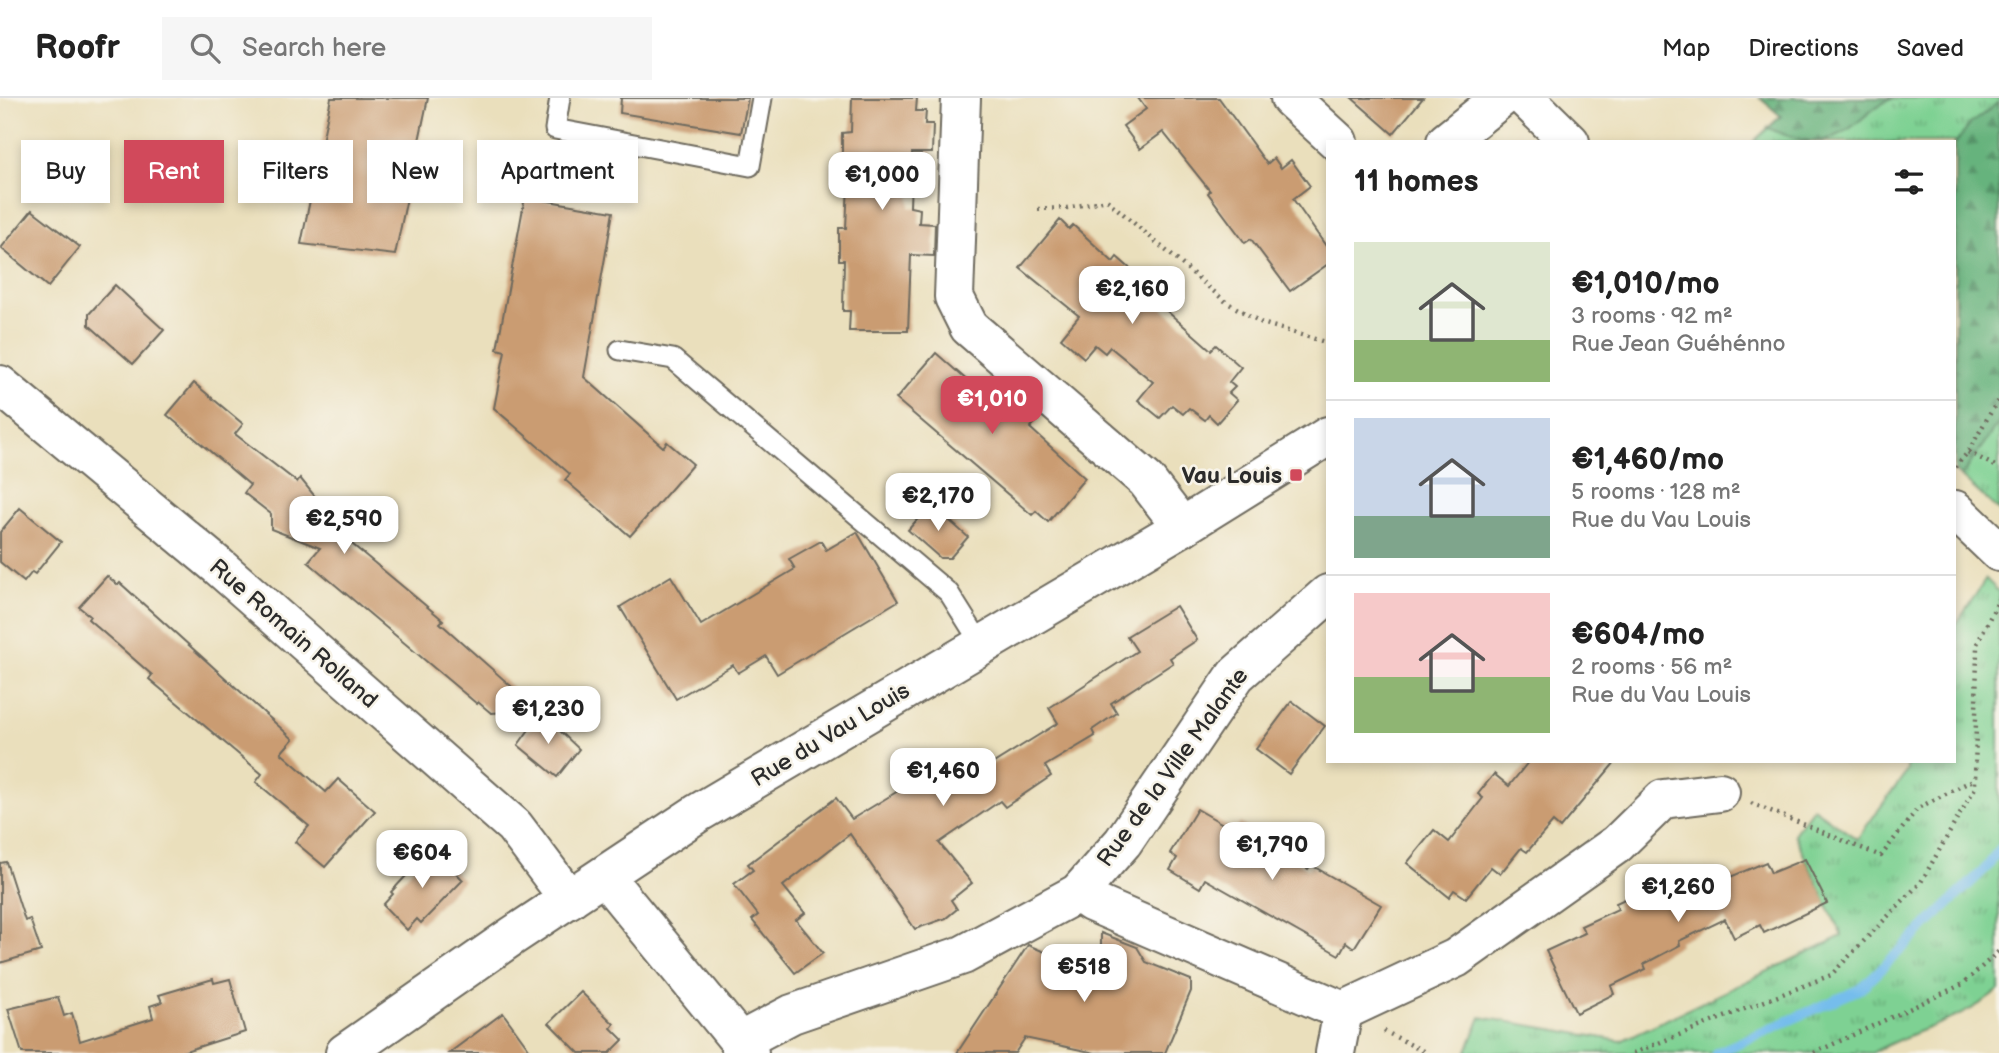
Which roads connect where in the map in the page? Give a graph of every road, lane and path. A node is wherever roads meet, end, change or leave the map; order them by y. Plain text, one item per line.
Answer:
1 (560, 98) edge
2 (762, 98) edge
3 (961, 98) edge
4 (1290, 98) edge
5 (1527, 100) edge
6 (1336, 140) edge
7 (1450, 140) edge
8 (1568, 140) edge
9 (1038, 209) dead end
10 (1326, 342) edge
11 (620, 350) dead end
12 (0, 385) edge
13 (1999, 398) edge
14 (1326, 437) edge
15 (1968, 452) junction
16 (1956, 466) edge
17 (1999, 468) edge
18 (1956, 511) edge
19 (1182, 527) junction
20 (1999, 552) edge
21 (1326, 596) edge
22 (1999, 599) edge
23 (981, 644) junction
24 (1975, 779) junction
25 (1720, 792) joint
26 (604, 876) junction
27 (1078, 893) junction
28 (569, 899) junction
29 (1999, 951) edge
30 (1343, 1011) junction
31 (744, 1047) edge
32 (1815, 1052) edge
33 (345, 1053) edge
34 (1335, 1053) edge
35 (1633, 1053) edge

1 - 2 lane
3 - 19 street
4 - 6 street
5 - 7 street
5 - 8 street
9 - 10 path
11 - 23 lane
12 - 28 street, Rue Romain Rolland
13 - 15 path
14 - 19 street, Rue du Vau Louis
15 - 16 path
15 - 17 path
18 - 20 street
19 - 23 street, Rue du Vau Louis
21 - 27 street, Rue de la Ville Malante
22 - 24 path
23 - 26 street, Rue du Vau Louis
24 - 25 path
24 - 35 path
25 - 30 street
26 - 28 street, Rue du Vau Louis
26 - 31 street
27 - 30 street
27 - 31 street, Rue de la Ville Malante
28 - 33 street, Rue du Vau Louis
29 - 32 path
30 - 34 street

